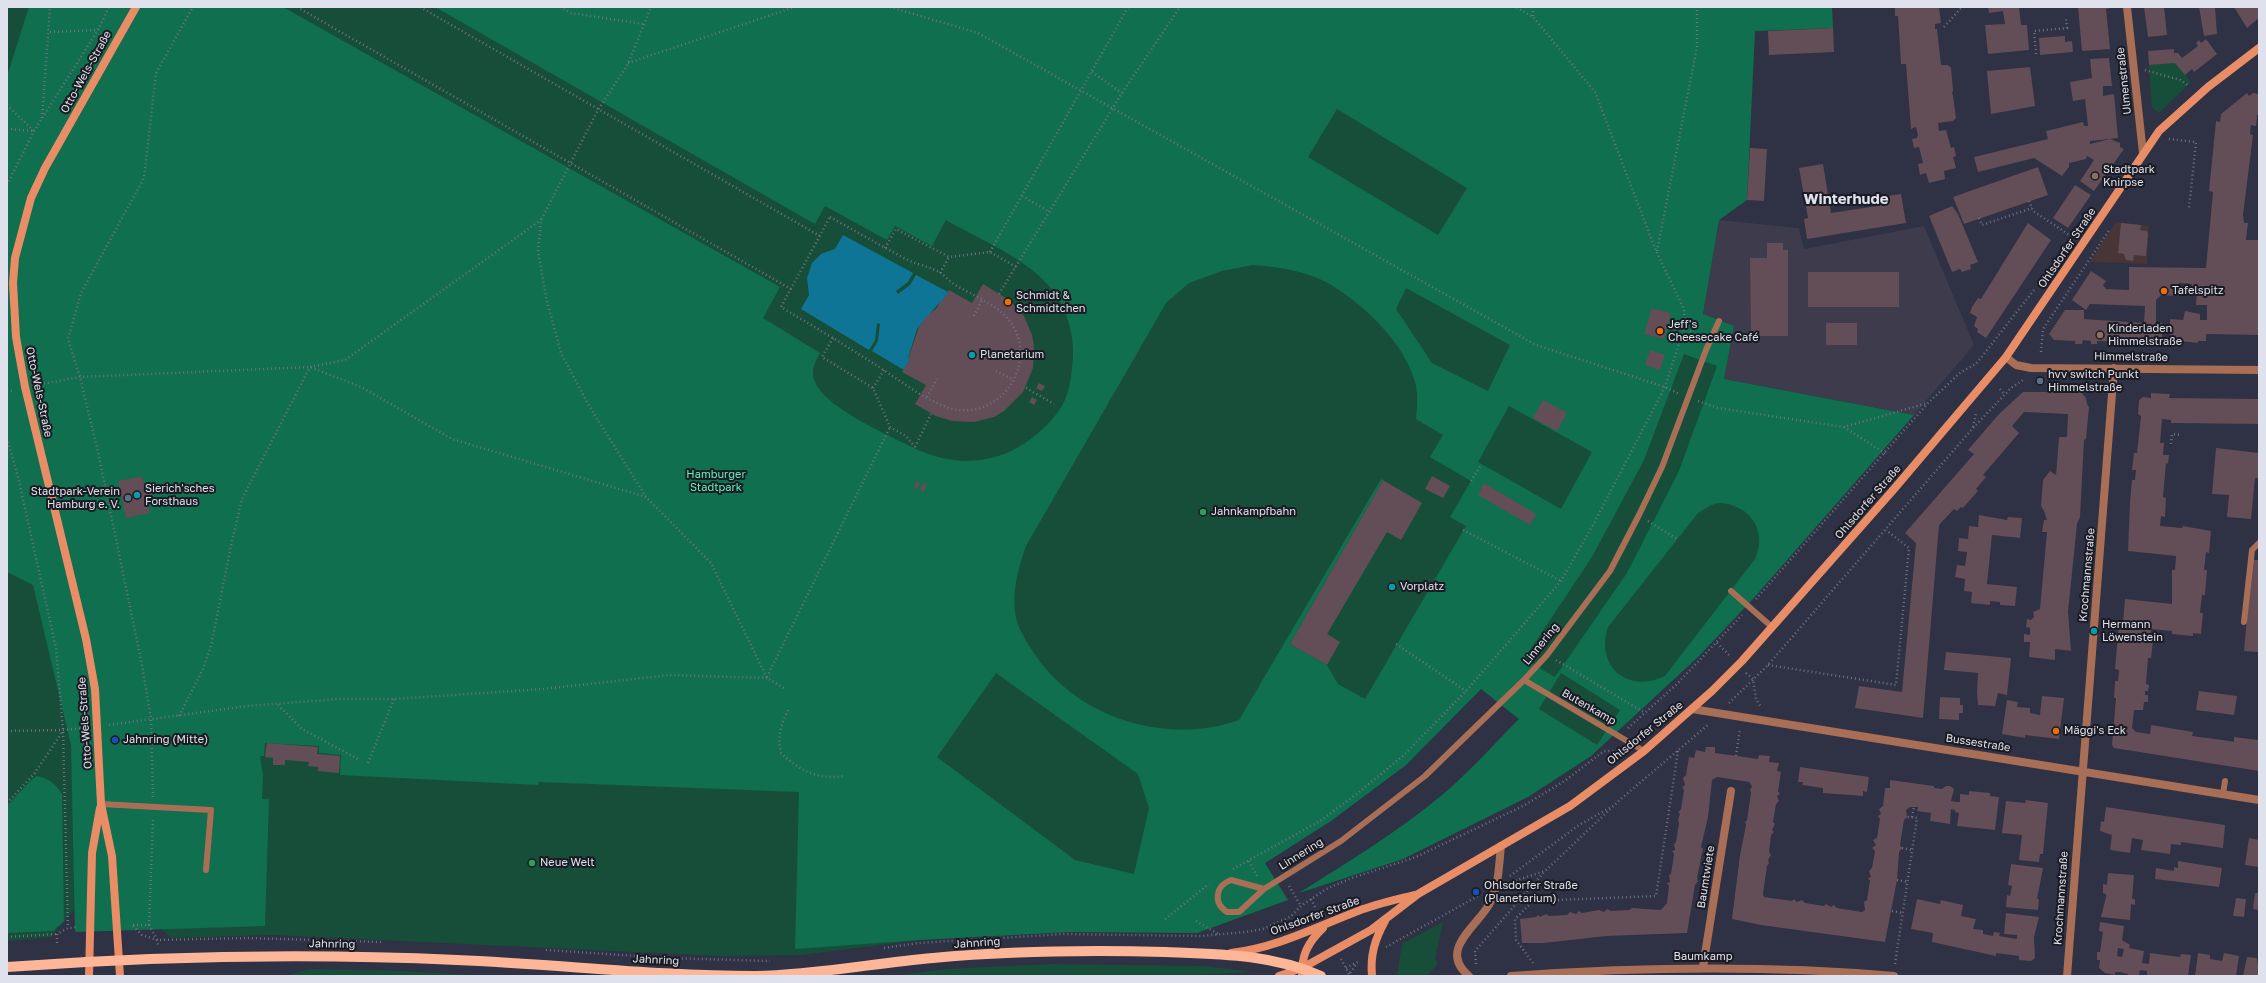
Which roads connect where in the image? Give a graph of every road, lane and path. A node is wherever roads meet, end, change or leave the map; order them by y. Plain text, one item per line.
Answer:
1 (50, 7) edge
2 (109, 7) edge
3 (136, 7) edge
4 (193, 7) edge
5 (297, 7) edge
6 (420, 7) edge
7 (560, 7) edge
8 (651, 7) edge
9 (795, 7) edge
10 (890, 7) edge
11 (1128, 7) edge
12 (1180, 7) edge
13 (1516, 7) edge
14 (1533, 7) edge
15 (1696, 7) edge
16 (1962, 7) edge
17 (2127, 7) edge
18 (1533, 17) junction
19 (2066, 18) dead end
20 (643, 24) junction
21 (1944, 28) dead end
22 (98, 30) junction
23 (50, 32) junction
24 (2259, 48) edge
25 (2036, 54) dead end
26 (628, 64) junction
27 (2134, 69) junction
28 (1092, 72) junction
29 (2189, 86) dead end
30 (1082, 91) junction
31 (1122, 93) junction
32 (7, 105) edge
33 (1113, 109) junction
34 (598, 110) junction
35 (42, 118) junction
36 (7, 129) edge
37 (34, 131) junction
38 (2172, 136) dead end
39 (2169, 139) junction
40 (2167, 143) dead end
41 (2143, 153) junction
42 (570, 163) junction
43 (7, 185) edge
44 (1022, 196) junction
45 (2029, 201) dead end
46 (2032, 208) junction
47 (2189, 208) dead end
48 (1050, 212) junction
49 (1980, 218) dead end
50 (541, 220) junction
51 (2111, 227) dead end
52 (2078, 232) dead end
53 (820, 236) junction
54 (2074, 238) junction
55 (2070, 244) dead end
56 (885, 248) junction
57 (1656, 251) junction
58 (990, 252) junction
59 (949, 257) junction
60 (1016, 267) junction
61 (940, 273) junction
62 (2038, 286) dead end
63 (791, 289) junction
64 (999, 294) dead end
65 (982, 300) junction
66 (974, 316) dead end
67 (1719, 321) dead end
68 (1685, 325) junction
69 (833, 338) junction
70 (1706, 350) junction
71 (2041, 352) dead end
72 (2006, 357) junction
73 (1976, 364) junction
74 (310, 367) junction
75 (1979, 367) dead end
76 (2114, 368) junction
77 (884, 370) junction
78 (2259, 370) edge
79 (996, 371) dead end
80 (80, 377) junction
81 (937, 379) dead end
82 (1014, 380) junction
83 (2023, 380) dead end
84 (25, 387) junction
85 (1665, 387) junction
86 (873, 388) junction
87 (1026, 388) dead end
88 (2000, 389) dead end
89 (7, 392) edge
90 (2004, 394) junction
91 (927, 397) junction
92 (1689, 398) junction
93 (1928, 403) junction
94 (1054, 404) dead end
95 (1976, 413) dead end
96 (931, 414) dead end
97 (890, 427) junction
98 (1844, 427) junction
99 (1973, 428) junction
100 (2181, 435) dead end
101 (7, 438) edge
102 (2171, 444) dead end
103 (1886, 454) junction
104 (1481, 465) dead end
105 (1471, 481) dead end
106 (646, 498) junction
107 (1639, 515) junction
108 (1463, 530) dead end
109 (1886, 530) junction
110 (1677, 539) dead end
111 (2259, 543) edge
112 (1561, 581) junction
113 (1731, 590) dead end
114 (1749, 607) junction
115 (2244, 622) dead end
116 (1772, 627) junction
117 (1717, 643) junction
118 (1396, 644) dead end
119 (1547, 655) junction
120 (1732, 659) dead end
121 (1768, 665) junction
122 (1745, 672) dead end
123 (767, 678) junction
124 (1524, 680) junction
125 (1753, 680) junction
126 (784, 688) dead end
127 (1466, 691) junction
128 (394, 699) junction
129 (278, 705) junction
130 (1726, 706) dead end
131 (1692, 709) junction
132 (788, 710) dead end
133 (1644, 713) junction
134 (179, 716) junction
135 (1741, 717) junction
136 (151, 719) junction
137 (1760, 720) junction
138 (1711, 721) dead end
139 (97, 726) junction
140 (1628, 729) dead end
141 (7, 730) edge
142 (63, 730) junction
143 (1604, 751) dead end
144 (1644, 751) junction
145 (1678, 751) junction
146 (1736, 756) dead end
147 (358, 760) dead end
148 (368, 763) dead end
149 (2082, 771) junction
150 (844, 776) dead end
151 (2225, 781) dead end
152 (1731, 791) dead end
153 (2223, 794) junction
154 (2259, 800) edge
155 (7, 803) edge
156 (101, 804) junction
157 (1616, 804) junction
158 (153, 806) junction
159 (1914, 807) dead end
160 (1906, 817) dead end
161 (1912, 818) junction
162 (1501, 846) junction
163 (1902, 848) dead end
164 (1912, 850) junction
165 (206, 870) dead end
166 (1230, 871) dead end
167 (1546, 871) junction
168 (1284, 877) junction
169 (1896, 880) dead end
170 (1212, 882) dead end
171 (1907, 882) junction
172 (1264, 889) junction
173 (1486, 892) dead end
174 (1418, 894) junction
175 (1311, 899) junction
176 (1301, 906) junction
177 (1315, 908) dead end
178 (1892, 911) dead end
179 (1902, 913) junction
180 (1386, 918) junction
181 (1165, 919) dead end
182 (1196, 921) dead end
183 (149, 925) junction
184 (1324, 926) junction
185 (78, 927) dead end
186 (68, 928) junction
187 (56, 934) junction
188 (1220, 935) junction
189 (7, 937) edge
190 (157, 940) junction
191 (57, 943) dead end
192 (387, 943) dead end
193 (158, 944) dead end
194 (1386, 948) dead end
195 (879, 949) dead end
196 (545, 950) dead end
197 (1218, 954) junction
198 (1340, 957) dead end
199 (1366, 958) dead end
200 (120, 960) junction
201 (89, 961) junction
202 (774, 961) dead end
203 (1357, 962) junction
204 (7, 967) edge
205 (1703, 967) junction
206 (1346, 968) junction
207 (1476, 968) dead end
208 (1302, 972) edge
209 (1804, 973) edge
210 (1540, 974) junction
211 (1349, 975) edge
212 (88, 976) edge
213 (120, 976) edge
214 (1278, 976) edge
215 (1321, 976) edge
216 (1372, 976) edge
217 (1469, 976) edge
218 (1511, 976) edge
219 (1893, 976) edge
220 (2066, 976) edge

1 - 23 path
2 - 22 path
3 - 84 street, Otto-Wels-Straße
4 - 80 path
5 - 42 path
6 - 34 path
7 - 20 path
8 - 20 path
9 - 26 path
10 - 30 path
11 - 28 path
12 - 31 path
13 - 18 path
14 - 18 path
15 - 57 path
16 - 21 path
17 - 27 street, Ulmenstraße
18 - 57 path
19 - 25 path
20 - 26 path
22 - 23 path
22 - 35 path
23 - 35 path
24 - 41 street, Ohlsdorfer Straße
26 - 34 path
27 - 29 path
27 - 41 street, Ulmenstraße
28 - 30 path
28 - 31 path
30 - 33 path
30 - 44 path
31 - 33 path
32 - 37 path
33 - 48 path
33 - 85 path
34 - 42 path
34 - 53 path
35 - 37 path
36 - 37 path
37 - 43 path
38 - 39 path
39 - 40 path
39 - 47 path
41 - 72 street, Ohlsdorfer Straße
42 - 50 path
42 - 63 path
44 - 48 path
44 - 58 path
45 - 46 path
46 - 49 path
46 - 54 path
48 - 60 path
50 - 74 path
50 - 106 path
51 - 71 path
52 - 54 path
53 - 56 path
53 - 63 path
54 - 55 path
56 - 59 path
56 - 61 path
57 - 68 path
58 - 59 path
58 - 60 path
59 - 61 path
60 - 64 path
61 - 65 path
62 - 73 path
63 - 69 path
65 - 66 path
65 - 82 path
67 - 70 lane, Linnering
68 - 70 path
68 - 85 path
69 - 77 path
69 - 86 path
70 - 92 lane, Linnering
72 - 76 street, Himmelstraße
72 - 116 street, Ohlsdorfer Straße
73 - 75 path
73 - 93 path
74 - 80 path
74 - 106 path
74 - 134 path
76 - 78 street, Himmelstraße
76 - 149 street, Krochmannstraße
77 - 86 path
77 - 91 path
79 - 82 path
80 - 84 path
80 - 136 path
81 - 91 path
82 - 91 path
83 - 90 path
84 - 89 path
84 - 139 street, Otto-Wels-Straße
85 - 92 path
85 - 112 path
86 - 97 path
87 - 94 path
88 - 90 path
90 - 99 path
92 - 98 path
92 - 107 lane, Linnering
93 - 98 path
93 - 103 path
95 - 99 path
96 - 97 path
97 - 123 path
98 - 103 path
99 - 109 path
100 - 102 path
101 - 142 path
103 - 114 path
104 - 105 path
106 - 123 path
107 - 110 path
107 - 119 lane, Linnering
108 - 112 path
109 - 121 path
109 - 121 path
111 - 115 lane
112 - 127 path
113 - 114 lane
114 - 116 lane
114 - 117 path
116 - 131 street, Ohlsdorfer Straße
117 - 120 path
117 - 133 path
118 - 127 path
119 - 124 lane, Linnering
119 - 133 path
121 - 125 path
122 - 125 path
123 - 126 path
123 - 128 path
124 - 144 lane, Butenkamp
124 - 168 lane, Linnering
125 - 130 path
125 - 137 path
127 - 166 path
128 - 129 path
128 - 148 path
129 - 134 path
129 - 147 path
131 - 135 street, Bussestraße
131 - 144 street, Ohlsdorfer Straße
132 - 150 path
133 - 140 path
134 - 136 path
135 - 137 street, Bussestraße
135 - 146 path
136 - 139 path
136 - 158 path
137 - 149 street, Bussestraße
138 - 145 path
139 - 142 path
139 - 156 street, Otto-Wels-Straße
141 - 142 path
142 - 155 path
142 - 186 path
143 - 175 path
144 - 162 street, Ohlsdorfer Straße
145 - 157 path
145 - 210 path
149 - 153 street, Bussestraße
149 - 220 street, Krochmannstraße
151 - 153 lane
152 - 205 street, Baumtwiete
153 - 154 street, Bussestraße
156 - 158 lane
156 - 200 street, Otto-Wels-Straße
156 - 201 street, Otto-Wels-Straße
157 - 167 path
157 - 167 path
158 - 165 lane
158 - 183 path
159 - 161 path
160 - 161 path
161 - 164 path
162 - 174 street, Ohlsdorfer Straße
162 - 217 street
163 - 164 path
164 - 171 path
167 - 207 path
168 - 172 lane, Linnering
168 - 176 path
169 - 171 path
170 - 181 path
171 - 179 path
172 - 172 lane, Linnering
173 - 194 path
174 - 180 street, Ohlsdorfer Straße
174 - 184 street, Ohlsdorfer Straße
175 - 176 path
175 - 177 path
176 - 188 path
178 - 179 path
179 - 219 path
180 - 208 street, Ohlsdorfer Straße
180 - 216 street
182 - 188 path
183 - 190 path
183 - 190 path
184 - 197 street, Ohlsdorfer Straße
184 - 208 street
185 - 186 path
186 - 187 path
187 - 189 path
187 - 191 path
188 - 195 path
190 - 192 path
190 - 193 path
196 - 202 path
197 - 200 main road, Jahnring
197 - 208 main road, Jahnring
198 - 206 path
199 - 203 path
200 - 201 main road, Jahnring
200 - 213 street, Otto-Wels-Straße
201 - 204 main road, Jahnring
201 - 212 street, Otto-Wels-Straße
203 - 206 path
203 - 211 path
205 - 209 street, Baumkamp
205 - 210 street, Baumkamp
206 - 211 path
208 - 214 street, Ohlsdorfer Straße
208 - 215 main road, Jahnring
209 - 219 street, Baumkamp
210 - 218 street, Baumkamp

